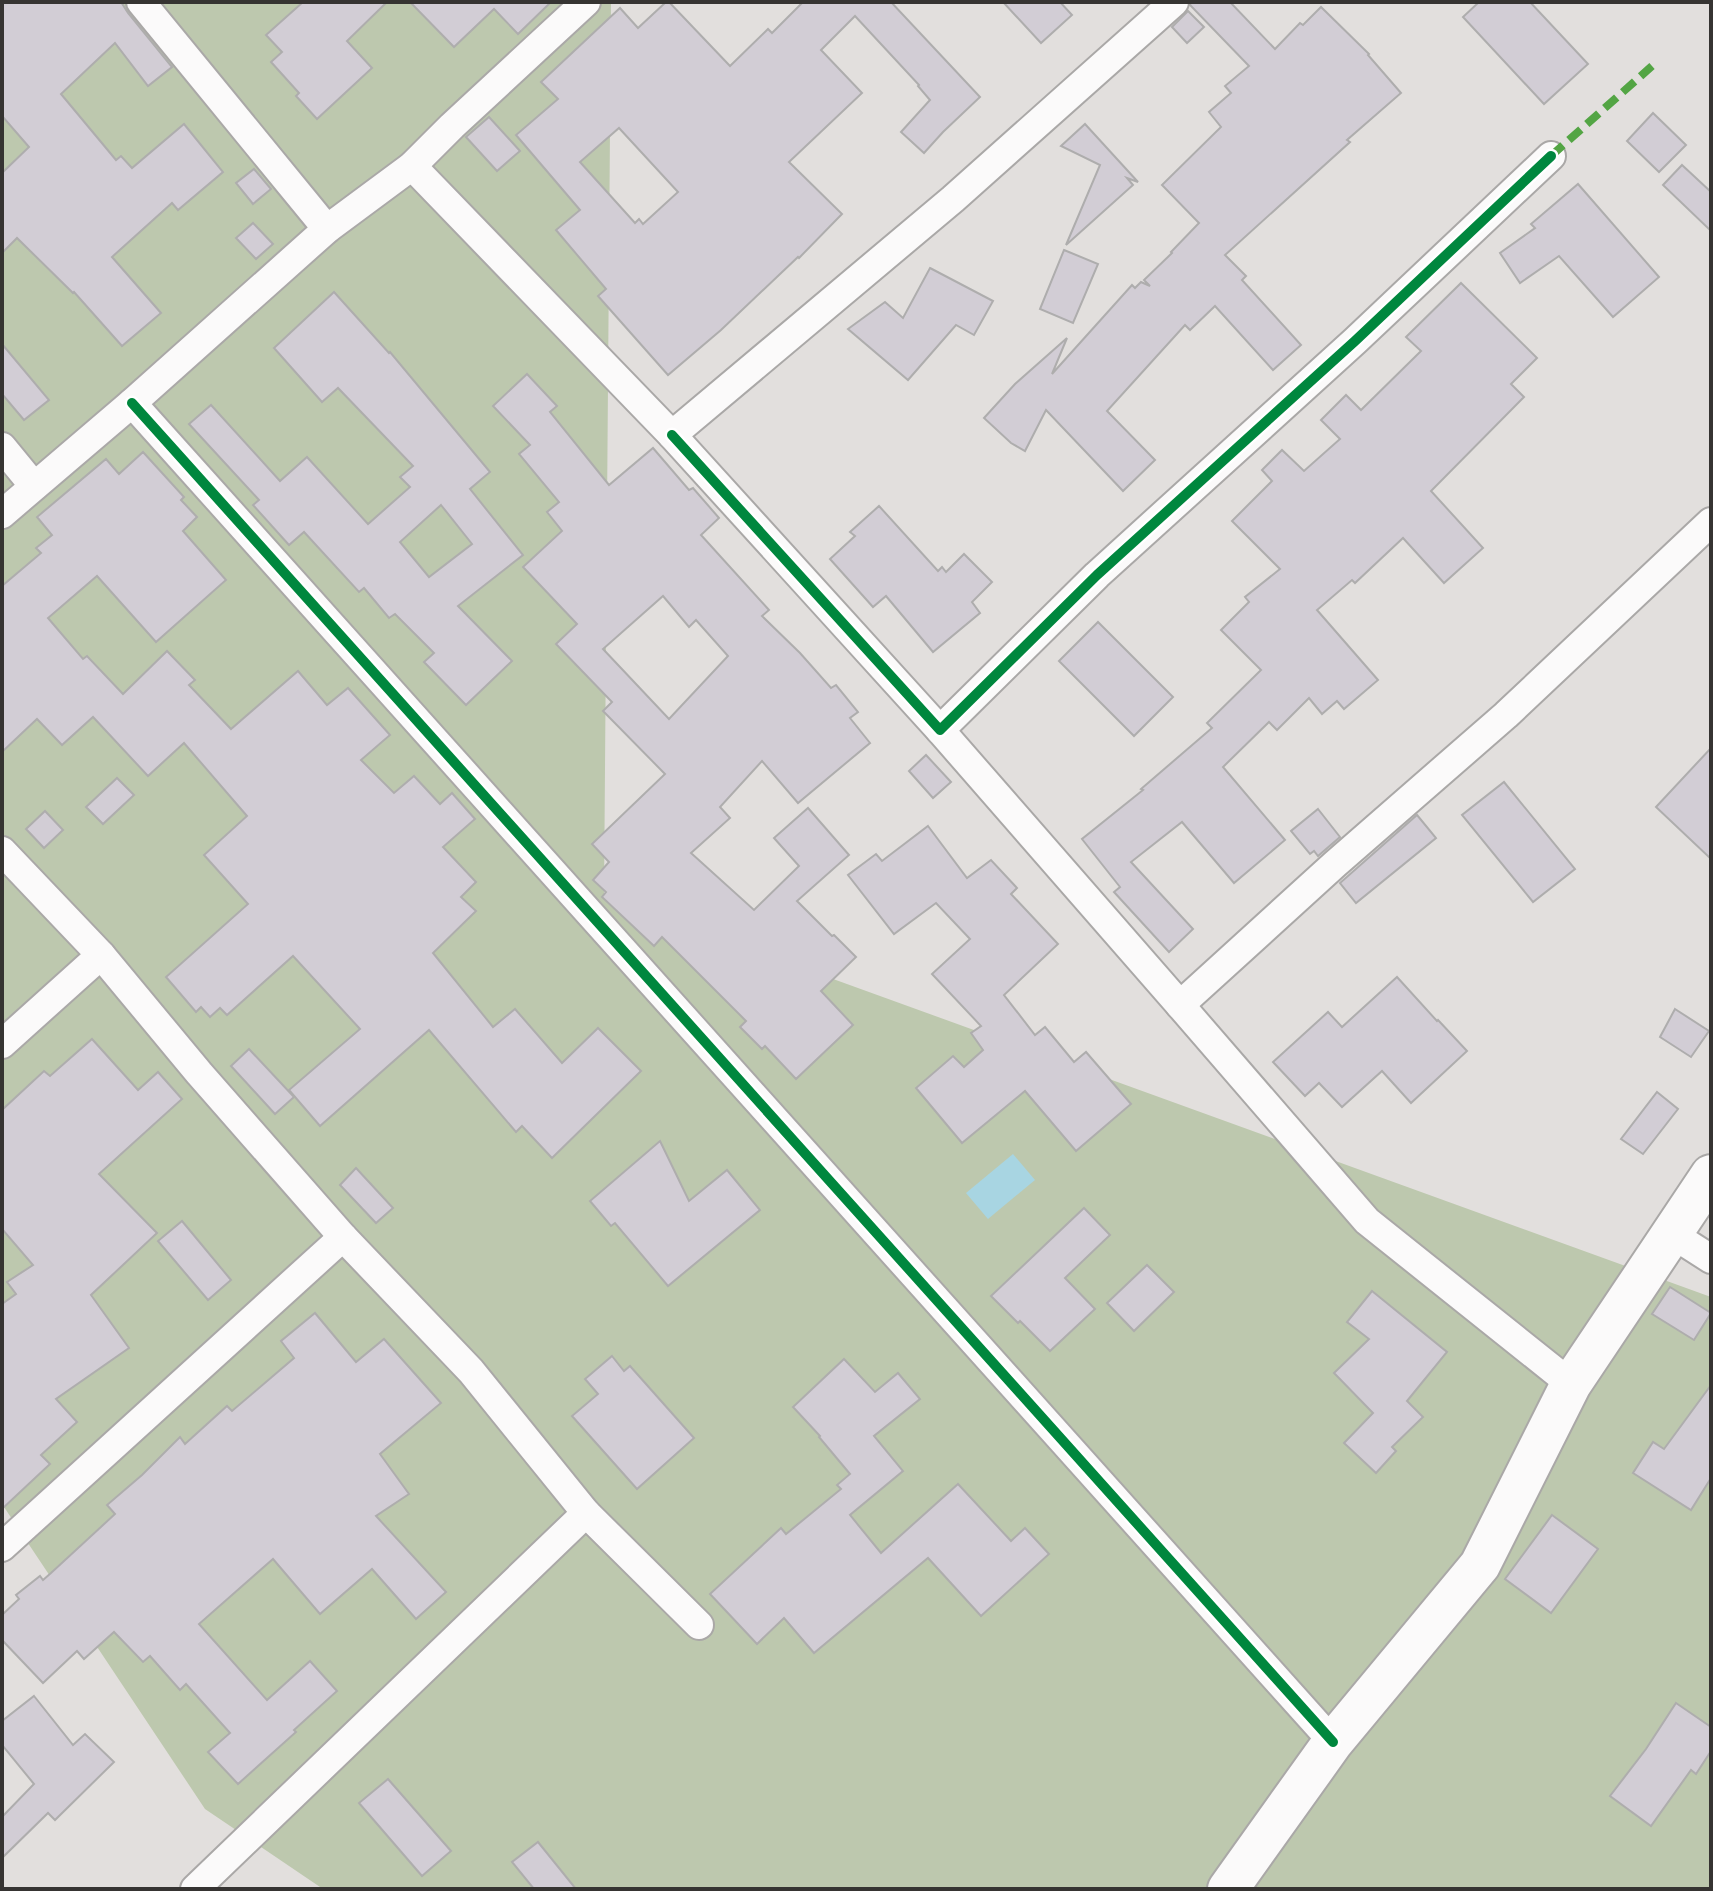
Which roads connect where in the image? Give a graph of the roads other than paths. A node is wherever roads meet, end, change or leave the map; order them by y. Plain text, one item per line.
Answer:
1 (141, 2) edge
2 (586, 2) edge
3 (1174, 2) edge
4 (1551, 156) dead end
5 (412, 166) junction
6 (327, 229) junction
7 (132, 403) junction
8 (672, 435) junction
9 (2, 447) edge
10 (34, 486) junction
11 (2, 514) edge
12 (1711, 522) edge
13 (940, 730) junction
14 (2, 851) edge
15 (101, 955) junction
16 (1180, 1005) junction
17 (2, 1044) edge
18 (1711, 1175) edge
19 (1672, 1234) junction
20 (343, 1237) junction
21 (1711, 1259) edge
22 (1571, 1384) junction
23 (586, 1513) junction
24 (2, 1547) edge
25 (699, 1625) dead end
26 (1333, 1742) junction
27 (195, 1889) edge
28 (1228, 1889) edge

1 - 6 street
2 - 5 street
3 - 8 street
4 - 13 street
5 - 6 street
5 - 8 street
6 - 7 street
7 - 10 street
7 - 26 street
8 - 13 street
9 - 10 street
10 - 11 street
12 - 16 street
13 - 16 street
14 - 15 street
15 - 17 street
15 - 20 street
16 - 22 street
18 - 19 street
19 - 21 street
19 - 22 street
20 - 23 street
20 - 24 street
22 - 26 street
23 - 25 street
23 - 27 street
26 - 28 street

